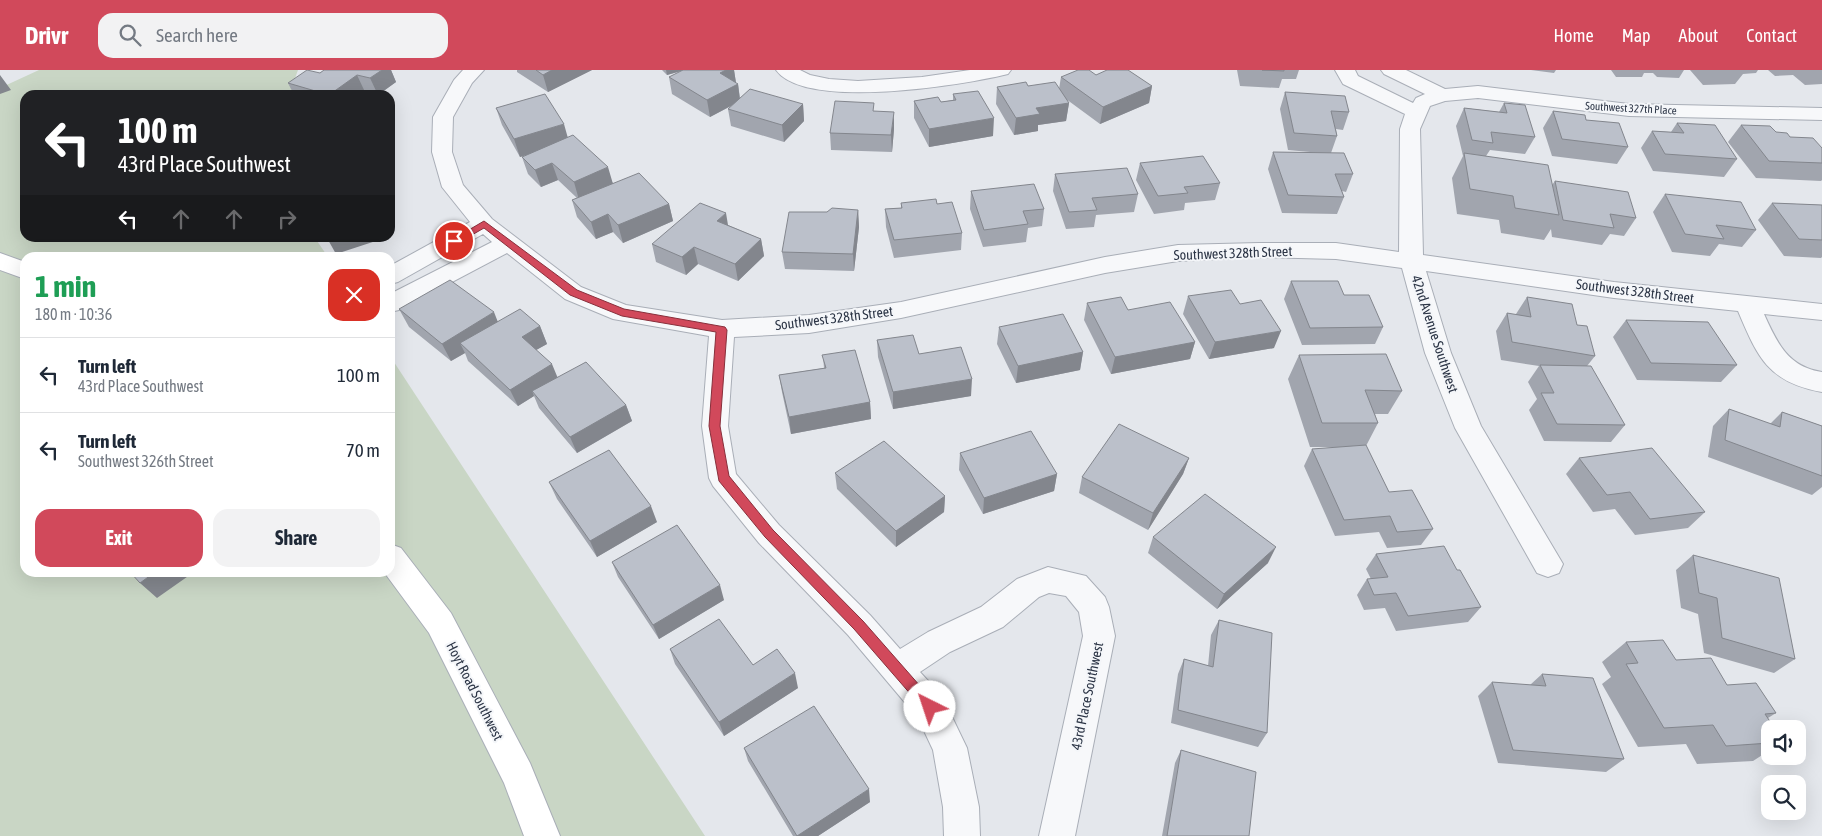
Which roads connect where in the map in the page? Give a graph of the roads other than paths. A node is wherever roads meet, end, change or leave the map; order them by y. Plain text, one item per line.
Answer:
1 (474, 70) edge
2 (786, 70) edge
3 (1001, 70) edge
4 (1345, 70) edge
5 (1391, 70) edge
6 (1427, 103) junction
7 (1822, 114) edge
8 (484, 224) junction
9 (508, 243) junction
10 (1411, 260) junction
11 (0, 261) edge
12 (20, 269) edge
13 (395, 273) edge
14 (395, 301) edge
15 (1747, 304) junction
16 (1822, 312) edge
17 (722, 330) junction
18 (1822, 382) edge
19 (395, 564) edge
20 (1548, 564) dead end
21 (897, 669) junction
22 (542, 836) edge
23 (962, 836) edge
24 (1057, 836) edge

1 - 8 street
2 - 3 street
4 - 6 street
5 - 6 street
6 - 7 street, Southwest 327th Place
6 - 10 street, 42nd Avenue Southwest
8 - 9 street
8 - 13 street
9 - 14 street
9 - 17 street
10 - 15 street, Southwest 328th Street
10 - 17 street, Southwest 328th Street
10 - 20 street, 42nd Avenue Southwest
11 - 12 main road
15 - 16 street, Southwest 328th Street
15 - 18 street
17 - 21 street
19 - 22 main road, Hoyt Road Southwest
21 - 23 street
21 - 24 street, 43rd Place Southwest

